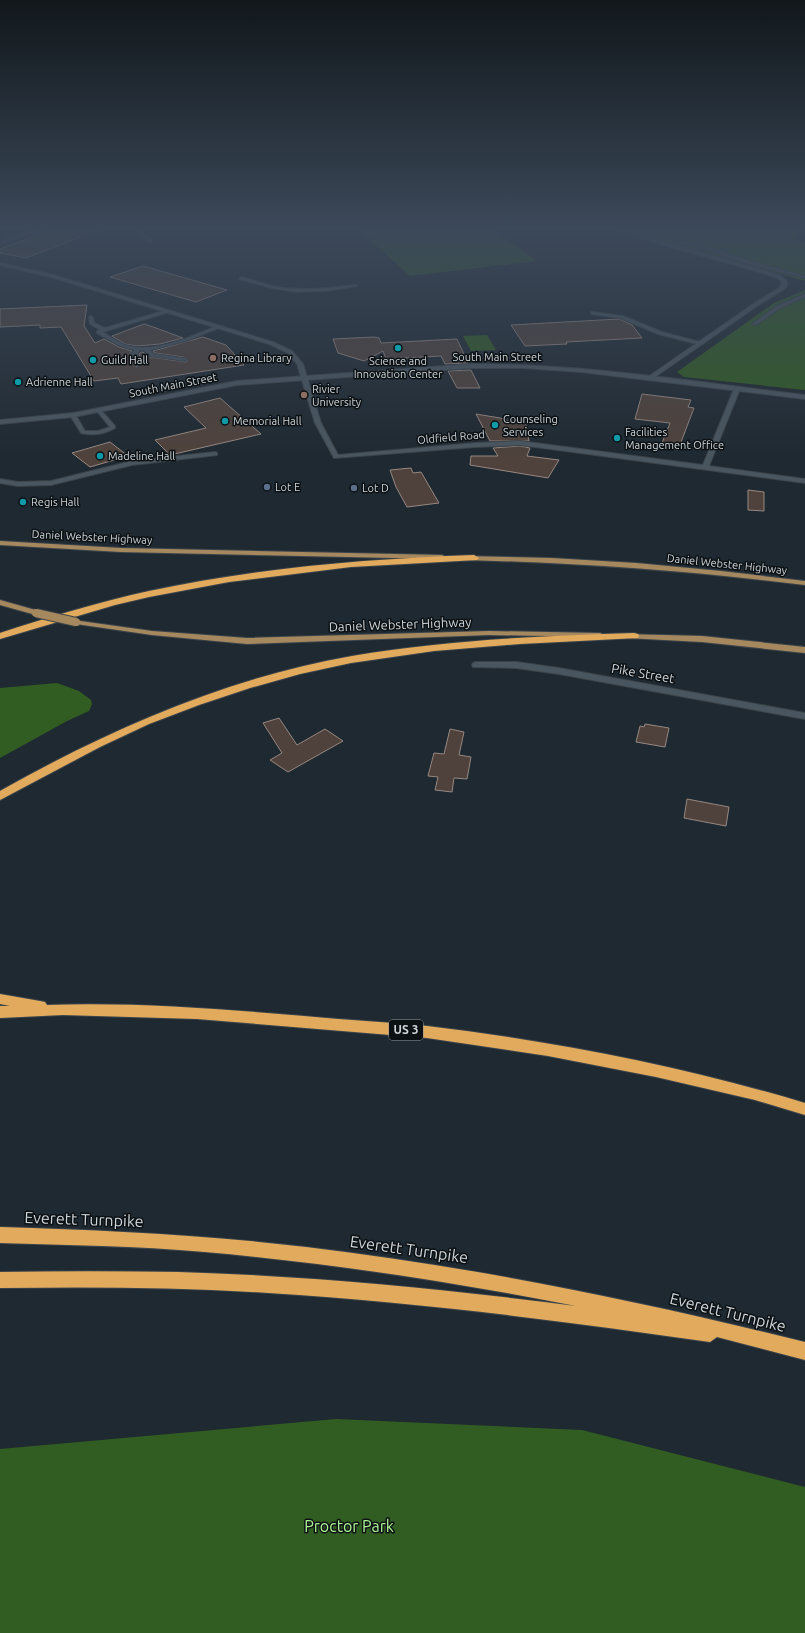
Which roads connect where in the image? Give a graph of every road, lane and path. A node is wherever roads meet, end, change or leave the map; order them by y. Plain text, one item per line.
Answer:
1 (148, 305) edge
2 (757, 305) edge
3 (782, 305) edge
4 (167, 311) junction
5 (593, 312) dead end
6 (91, 317) dead end
7 (754, 324) dead end
8 (219, 327) junction
9 (104, 330) junction
10 (702, 343) junction
11 (142, 348) junction
12 (183, 360) dead end
13 (138, 364) dead end
14 (303, 377) junction
15 (650, 378) junction
16 (737, 389) junction
17 (805, 397) edge
18 (99, 410) junction
19 (73, 415) junction
20 (0, 422) edge
21 (215, 454) dead end
22 (705, 468) junction
23 (0, 481) edge
24 (805, 481) edge
25 (0, 543) edge
26 (474, 558) junction
27 (805, 583) edge
28 (0, 602) edge
29 (0, 636) edge
30 (634, 636) junction
31 (805, 650) edge
32 (476, 665) dead end
33 (805, 716) edge
34 (0, 796) edge
35 (0, 999) edge
36 (63, 1010) junction
37 (0, 1012) edge
38 (805, 1109) edge
39 (0, 1236) edge
40 (0, 1280) edge
41 (788, 1346) junction
42 (805, 1351) edge

1 - 4 street
2 - 10 street
3 - 7 lane
4 - 8 street
4 - 9 lane
5 - 10 lane
6 - 9 lane
8 - 11 lane
8 - 14 street
9 - 11 lane
10 - 15 street
11 - 12 lane
11 - 13 lane
14 - 15 street, South Main Street
14 - 18 street, South Main Street
14 - 22 street, Oldfield Road
15 - 16 street, South Main Street
16 - 17 street, South Main Street
16 - 22 street
18 - 19 street, South Main Street
18 - 19 lane
19 - 20 street, South Main Street
21 - 23 lane
22 - 24 street, Oldfield Road
25 - 26 main road, Daniel Webster Highway
26 - 27 main road, Daniel Webster Highway
26 - 29 highway
28 - 30 main road, Daniel Webster Highway, bridge
30 - 31 main road, Daniel Webster Highway
30 - 34 highway
32 - 33 street, Pike Street
35 - 36 highway
36 - 37 highway, US 3
36 - 38 highway, US 3
39 - 41 highway, Everett Turnpike
40 - 41 highway
41 - 42 highway, Everett Turnpike

